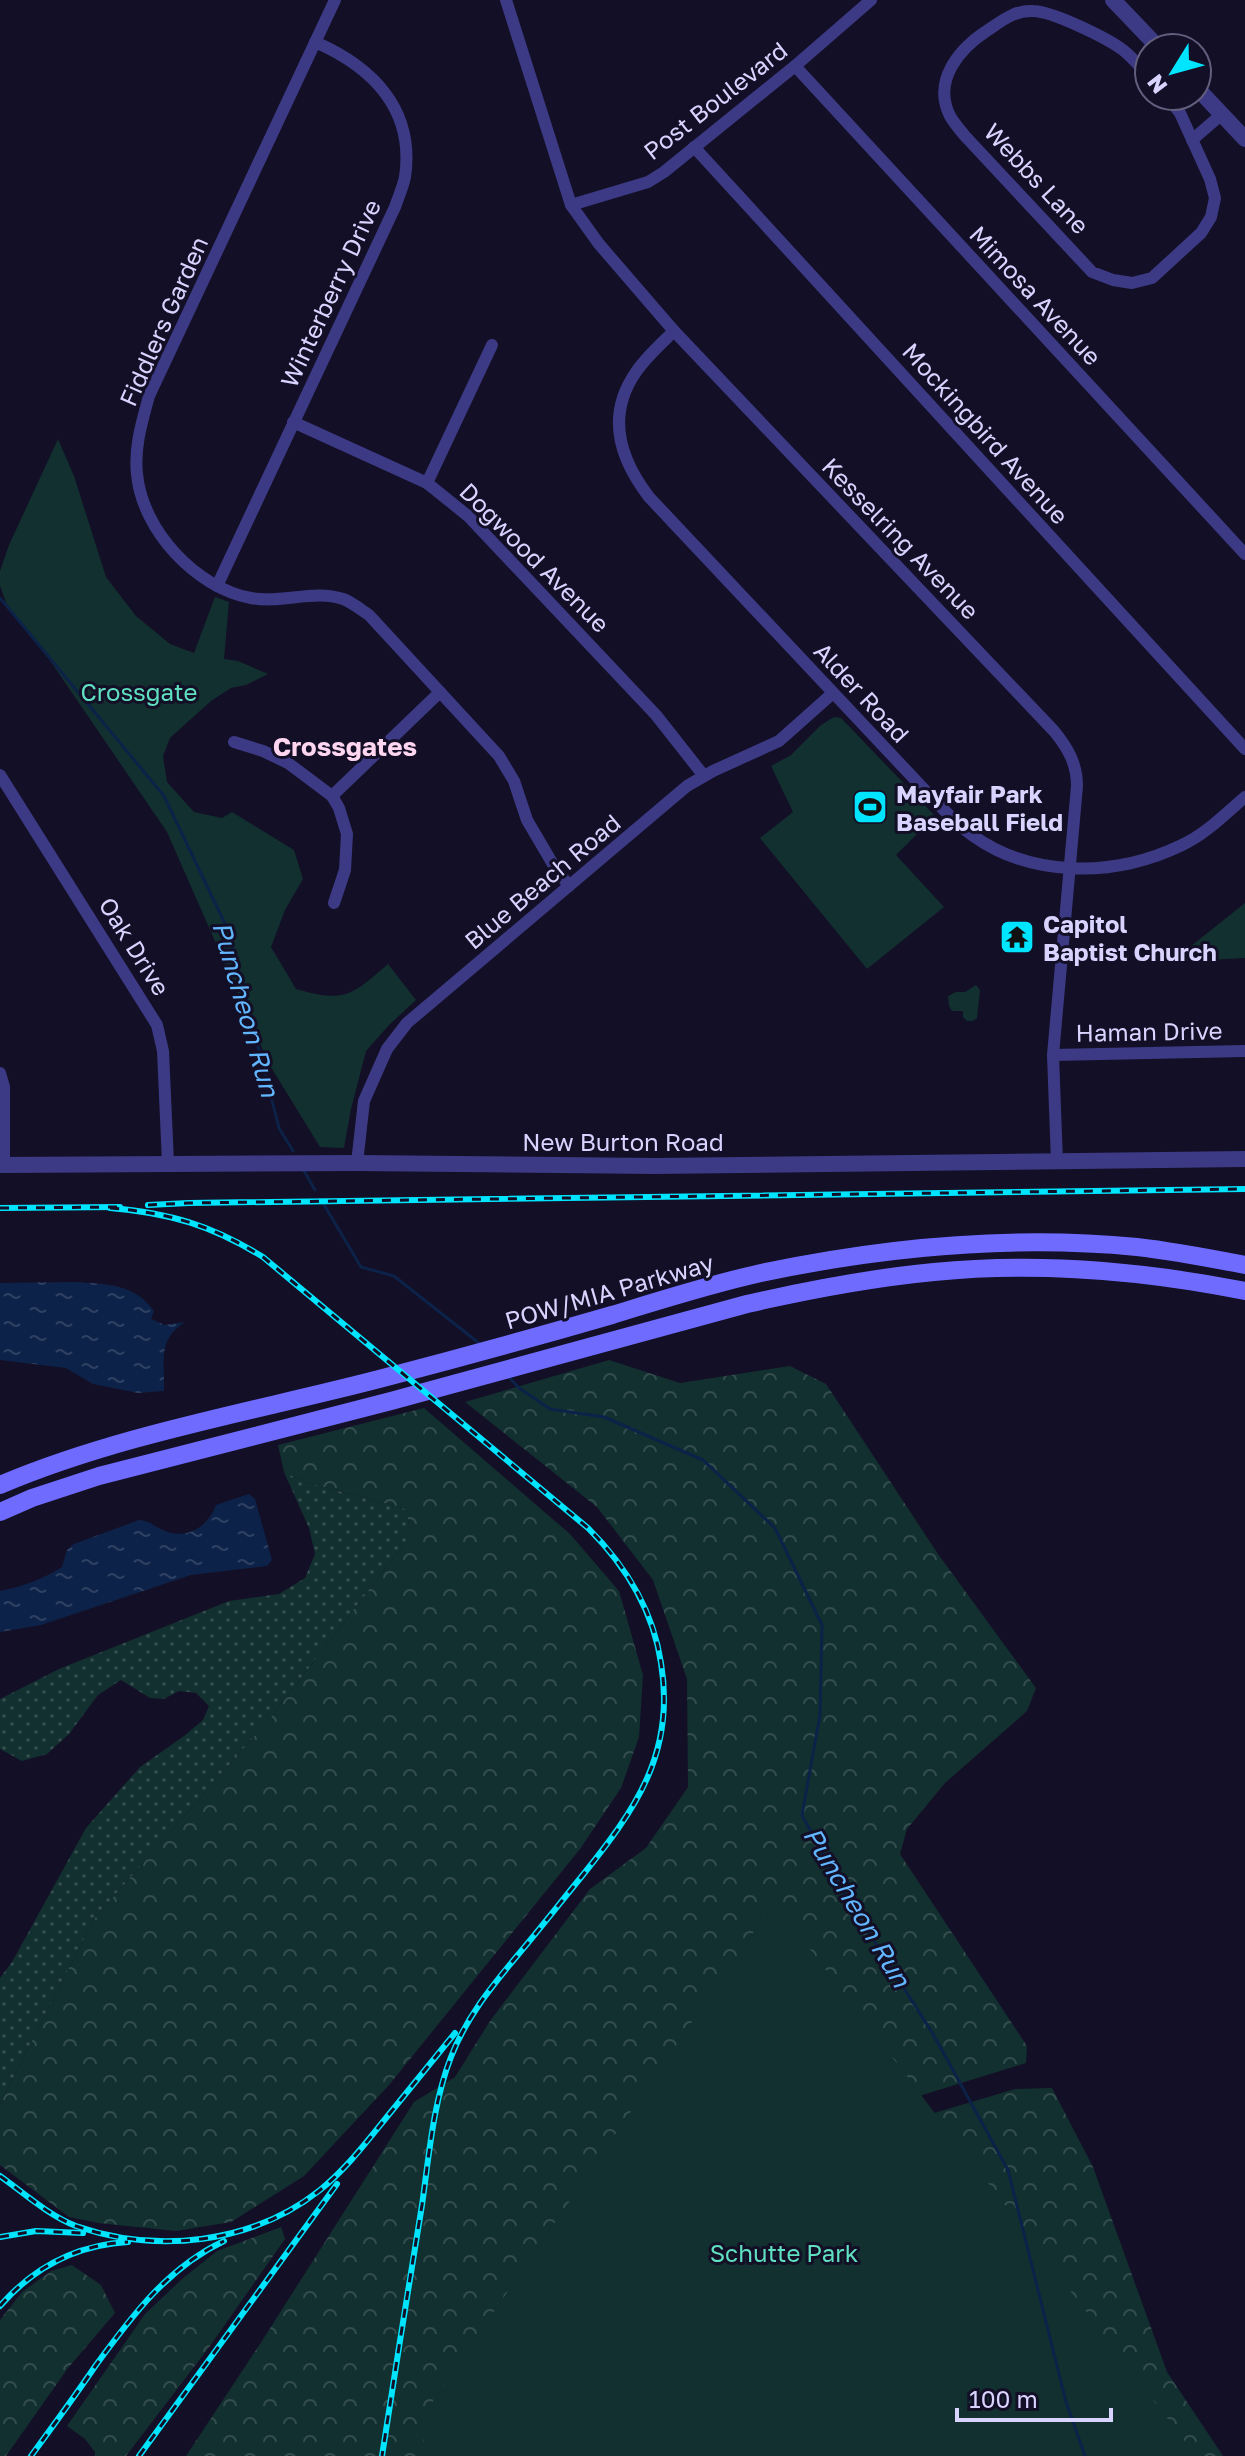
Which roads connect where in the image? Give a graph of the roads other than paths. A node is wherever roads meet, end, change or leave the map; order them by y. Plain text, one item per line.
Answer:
1 (335, 0) edge
2 (506, 0) edge
3 (871, 0) edge
4 (1113, 0) edge
5 (1144, 32) edge
6 (315, 42) junction
7 (1133, 59) edge
8 (795, 66) junction
9 (1213, 105) edge
10 (1179, 112) edge
11 (1222, 114) junction
12 (1245, 139) edge
13 (1192, 140) junction
14 (694, 147) junction
15 (571, 205) junction
16 (674, 331) junction
17 (492, 345) dead end
18 (293, 422) junction
19 (427, 483) junction
20 (1245, 554) edge
21 (217, 586) junction
22 (440, 692) junction
23 (833, 693) junction
24 (234, 742) dead end
25 (1245, 749) edge
26 (704, 776) junction
27 (2, 781) edge
28 (332, 796) junction
29 (1245, 797) edge
30 (1069, 867) junction
31 (569, 886) junction
32 (334, 903) dead end
33 (1245, 1051) edge
34 (1053, 1055) junction
35 (0, 1073) edge
36 (1245, 1159) edge
37 (1057, 1162) junction
38 (168, 1163) junction
39 (357, 1163) junction
40 (2, 1165) edge
41 (1245, 1265) edge
42 (1245, 1291) edge
43 (0, 1485) edge
44 (0, 1512) edge

1 - 6 street, Fiddlers Garden
2 - 15 street, Kesselring Avenue
3 - 8 street, Post Boulevard
4 - 5 street
6 - 18 street, Winterberry Drive
6 - 21 street, Fiddlers Garden
7 - 13 street, Webbs Lane
8 - 14 street, Post Boulevard
8 - 20 street, Mimosa Avenue
9 - 11 street
10 - 13 street, Webbs Lane
11 - 12 street
11 - 13 street
14 - 15 street, Post Boulevard
14 - 25 street, Mockingbird Avenue
15 - 16 street, Kesselring Avenue
16 - 23 street, Alder Road
16 - 30 street, Kesselring Avenue
17 - 19 street
18 - 19 street, Dogwood Avenue
18 - 21 street, Winterberry Drive
19 - 26 street, Dogwood Avenue
21 - 22 street, Fiddlers Garden
22 - 28 street
22 - 31 street, Fiddlers Garden
23 - 26 street, Blue Beach Road
23 - 30 street, Alder Road
24 - 28 street
26 - 31 street, Blue Beach Road
27 - 38 street, Oak Drive
28 - 32 street
29 - 30 street, Alder Road
30 - 34 street, Kesselring Avenue
31 - 39 street, Blue Beach Road
33 - 34 street, Haman Drive
34 - 37 street, Kesselring Avenue
35 - 40 street
36 - 37 street, New Burton Road
37 - 39 street, New Burton Road
38 - 39 street, New Burton Road
38 - 40 street, New Burton Road
41 - 43 main road, POW/MIA Parkway
42 - 44 main road, POW/MIA Parkway

